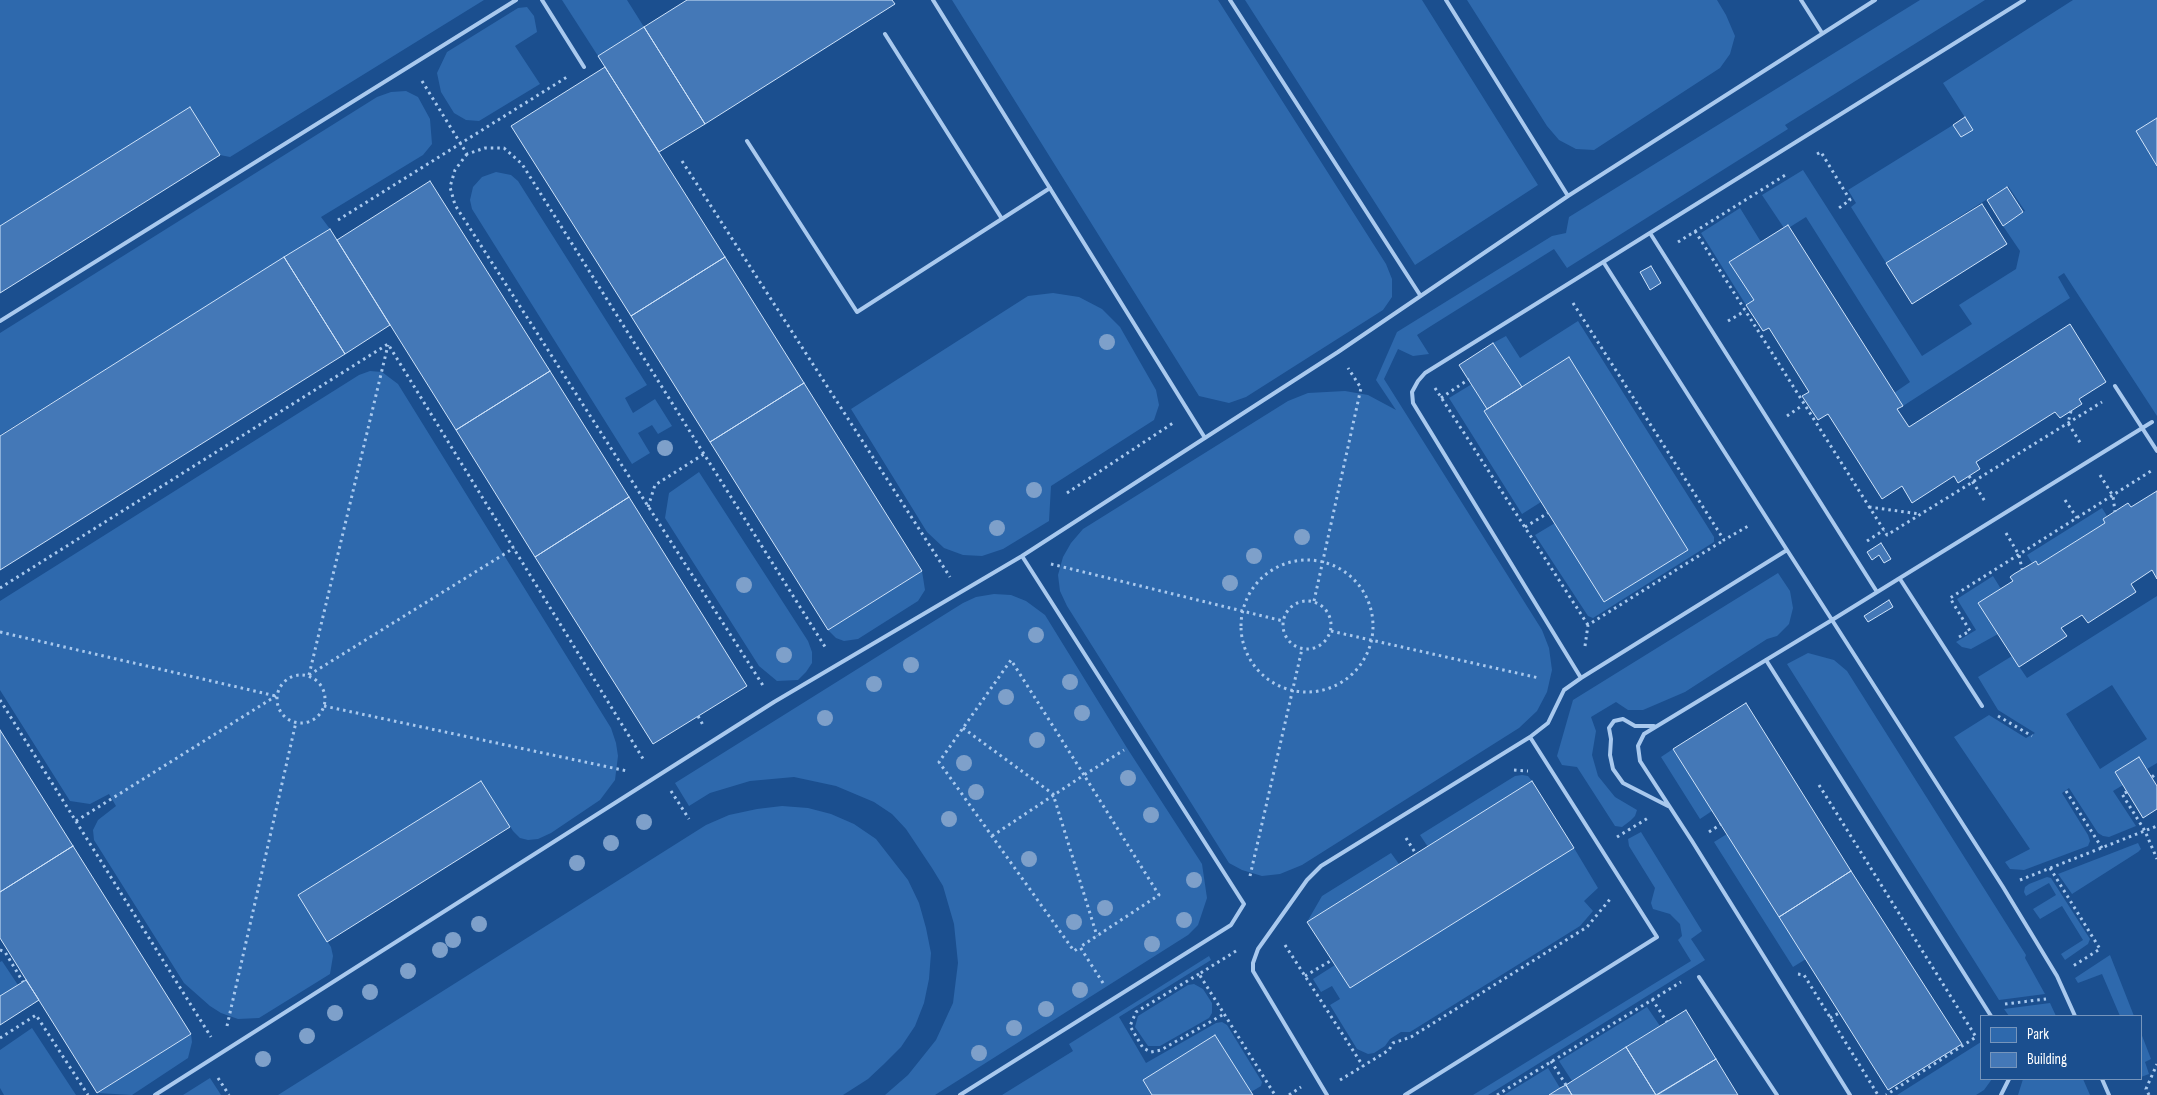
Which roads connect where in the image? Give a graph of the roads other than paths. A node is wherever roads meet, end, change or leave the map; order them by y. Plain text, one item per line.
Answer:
1 (516, 0) edge
2 (542, 0) edge
3 (933, 0) edge
4 (1230, 0) edge
5 (1446, 0) edge
6 (1801, 0) edge
7 (1875, 0) edge
8 (2024, 0) edge
9 (1822, 33) junction
10 (885, 34) dead end
11 (584, 67) road end
12 (747, 141) dead end
13 (1050, 188) junction
14 (1568, 196) junction
15 (1002, 218) junction
16 (1650, 233) junction
17 (1604, 263) junction
18 (1420, 295) junction
19 (0, 321) edge
20 (2115, 386) dead end
21 (2152, 422) dead end
22 (2142, 428) junction
23 (1205, 438) junction
24 (2157, 451) edge
25 (1787, 550) junction
26 (1022, 556) junction
27 (1900, 578) junction
28 (1877, 592) junction
29 (1832, 620) junction
30 (1766, 660) junction
31 (1580, 678) junction
32 (1982, 706) road end
33 (1654, 726) junction
34 (1530, 737) junction
35 (1668, 806) junction
36 (1699, 977) dead end
37 (1990, 1015) edge
38 (2075, 1015) edge
39 (2008, 1080) edge
40 (2102, 1080) edge
41 (1326, 1093) edge
42 (155, 1095) edge
43 (960, 1095) edge
44 (1405, 1095) edge
45 (1777, 1095) edge
46 (1850, 1095) edge
47 (2001, 1095) edge
48 (2109, 1095) edge

1 - 19 lane
2 - 11 lane
3 - 13 lane
4 - 18 lane
5 - 14 lane
6 - 9 lane
7 - 9 lane
8 - 16 lane
9 - 14 lane
10 - 15 lane
12 - 15 lane
13 - 15 lane
13 - 23 lane
14 - 18 lane
16 - 17 lane
16 - 28 lane
17 - 25 lane
17 - 31 lane
18 - 23 lane
20 - 22 lane
21 - 22 lane
22 - 24 lane
22 - 27 lane
23 - 26 lane
25 - 29 lane
25 - 31 lane
26 - 42 lane
26 - 43 lane
27 - 28 lane
27 - 32 lane
28 - 29 lane
29 - 30 lane
29 - 38 lane
30 - 33 lane
30 - 37 lane
31 - 34 lane
33 - 35 lane
33 - 35 lane
34 - 41 lane
34 - 44 lane
35 - 46 lane
36 - 45 lane
39 - 47 lane
40 - 48 lane

